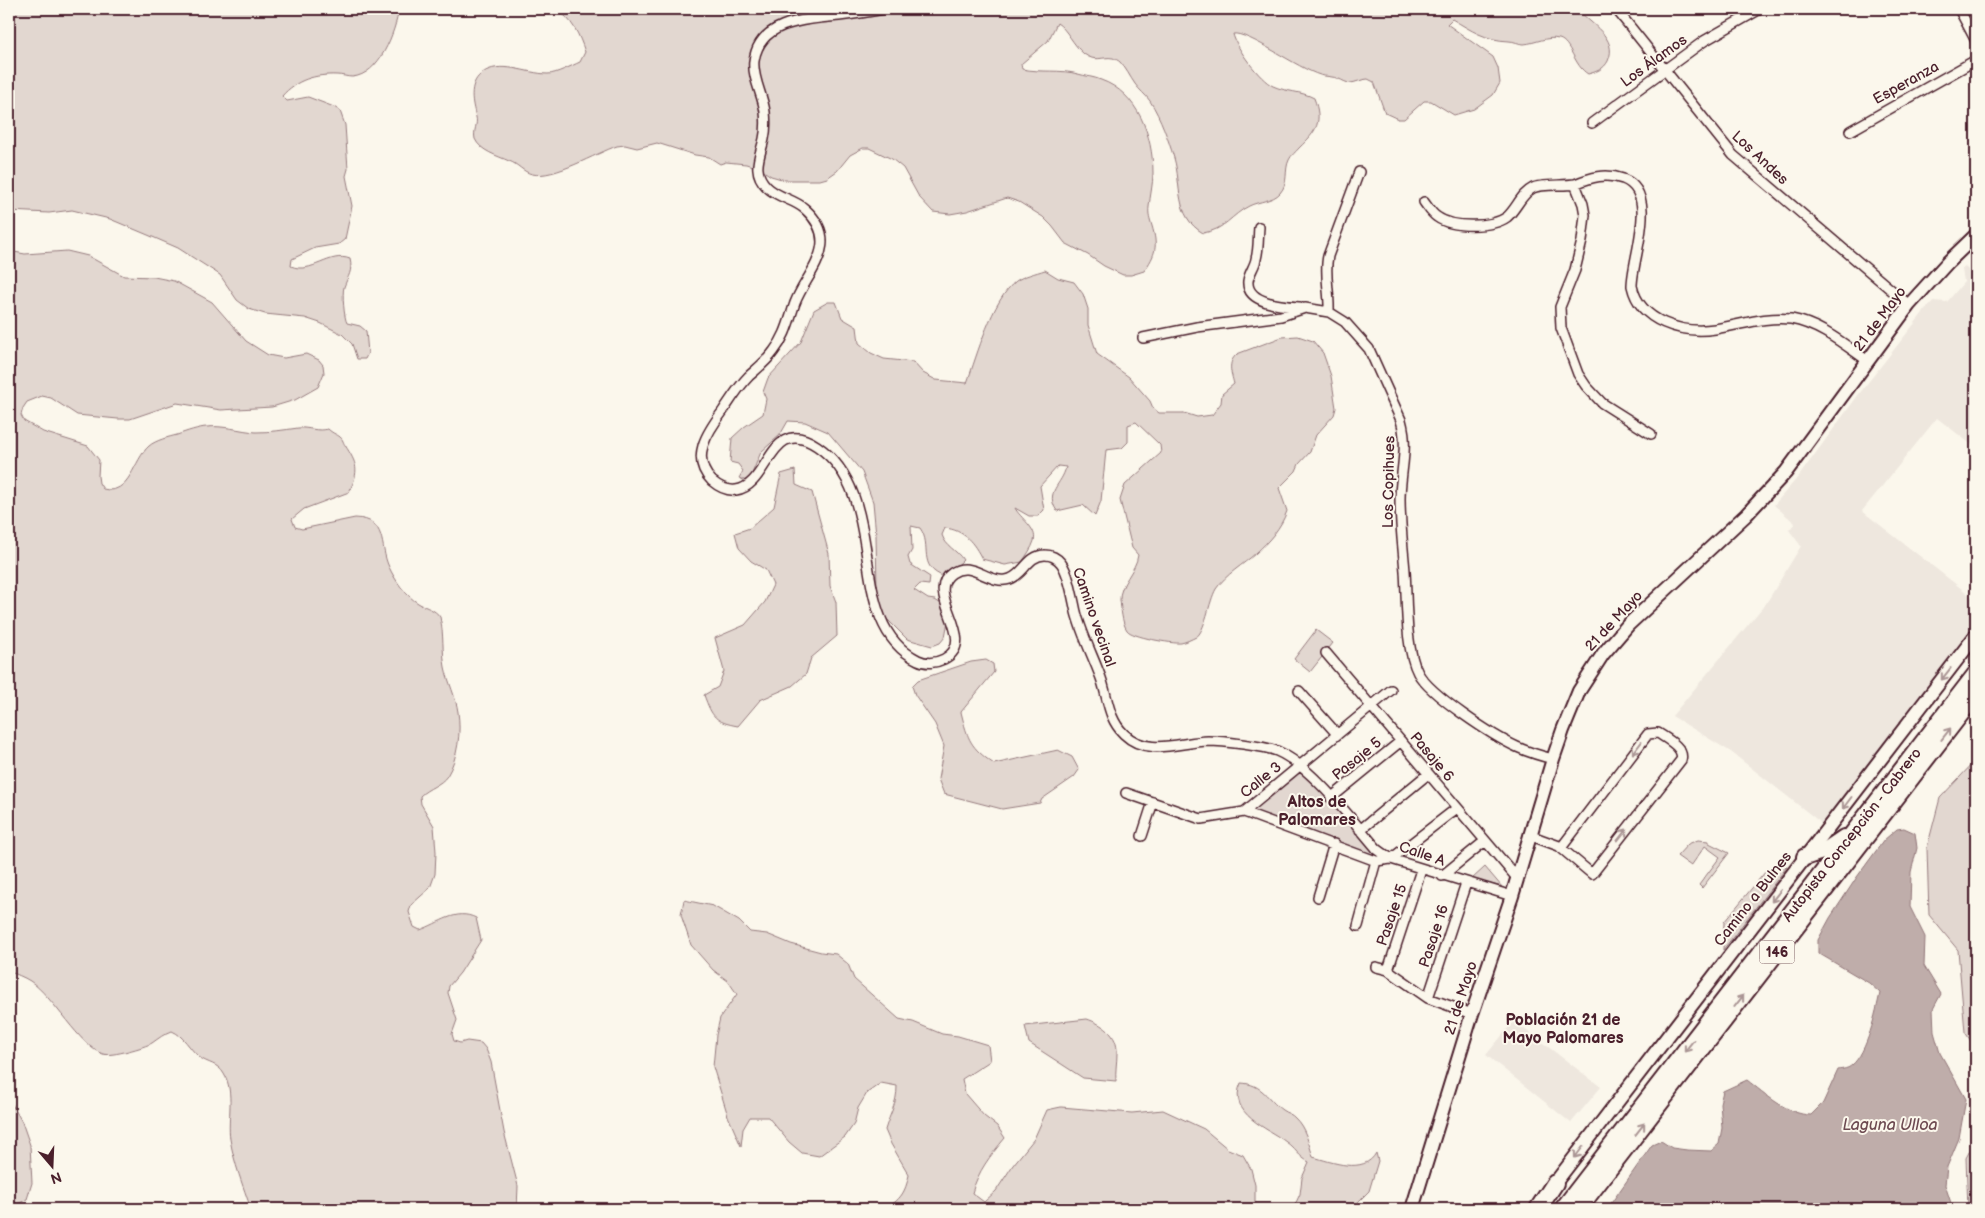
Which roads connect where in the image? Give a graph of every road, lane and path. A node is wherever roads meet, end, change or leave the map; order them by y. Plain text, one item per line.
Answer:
1 (883, 9) edge
2 (1616, 9) edge
3 (1760, 9) edge
4 (1959, 9) edge
5 (1976, 41) edge
6 (1976, 60) edge
7 (1664, 70) junction
8 (1592, 123) dead end
9 (1850, 130) dead end
10 (1358, 172) dead end
11 (1574, 184) junction
12 (1424, 202) dead end
13 (1259, 227) dead end
14 (1976, 235) edge
15 (1909, 305) junction
16 (1305, 308) junction
17 (1329, 312) junction
18 (1143, 338) dead end
19 (1868, 361) junction
20 (1651, 434) dead end
21 (1976, 635) edge
22 (1326, 653) dead end
23 (1976, 674) edge
24 (1391, 690) dead end
25 (1299, 691) dead end
26 (1976, 694) edge
27 (1372, 706) junction
28 (1337, 734) junction
29 (1401, 741) junction
30 (1553, 759) junction
31 (1300, 765) junction
32 (1428, 774) junction
33 (1126, 792) dead end
34 (1331, 798) junction
35 (1153, 802) junction
36 (1457, 808) junction
37 (1244, 812) junction
38 (1858, 828) junction
39 (1360, 830) junction
40 (1529, 835) junction
41 (1142, 836) dead end
42 (1485, 841) junction
43 (1334, 844) junction
44 (1562, 848) junction
45 (1806, 857) junction
46 (1391, 859) junction
47 (1376, 861) junction
48 (1422, 870) junction
49 (1442, 876) junction
50 (1517, 878) junction
51 (1466, 883) junction
52 (1512, 896) junction
53 (1318, 897) dead end
54 (1358, 926) dead end
55 (1376, 967) dead end
56 (1388, 970) junction
57 (1428, 998) junction
58 (1472, 1014) junction
59 (1555, 1183) joint
60 (1412, 1209) edge
61 (1538, 1209) edge
62 (1563, 1209) edge
63 (1578, 1209) edge

1 - 31 street, Camino vecinal
2 - 7 street, Los Andes
3 - 7 street, Los Álamos
4 - 5 street
6 - 9 street, Esperanza
7 - 8 street, Los Álamos
7 - 15 street, Los Andes
10 - 17 street
11 - 12 street
11 - 19 street
11 - 20 street
13 - 16 street
14 - 15 street, 21 de Mayo
15 - 19 street, 21 de Mayo
16 - 17 street, Los Copihues
16 - 18 street, Los Copihues
17 - 30 street, Los Copihues
19 - 30 street, 21 de Mayo
21 -> 45 street, Camino a Bulnes
22 - 27 street, Pasaje 6
23 - 38 highway, Autopista Concepción - Cabrero / 146
24 - 27 street, Calle 3
25 - 28 street
63 -> 26 highway, Autopista Concepción - Cabrero / 146
27 - 28 street, Calle 3
27 - 29 street, Pasaje 6
28 - 31 street, Calle 3
29 - 32 street, Pasaje 6
29 - 34 street, Pasaje 5
30 - 40 street, 21 de Mayo
31 - 34 street, Calle A
31 - 37 street, Calle 3
32 - 36 street, Pasaje 6
32 - 39 street
33 - 35 street, Calle 3
34 - 39 street, Calle A
35 - 37 street, Calle 3
35 - 41 street
36 - 42 street, Pasaje 6
36 - 46 street
37 - 43 street
38 - 45 highway
38 -> 62 highway, Autopista Concepción - Cabrero / 146
39 - 46 street, Calle A
40 - 44 street
40 - 50 street, 21 de Mayo
42 - 49 street
42 - 50 street, Pasaje 6
43 - 47 street
43 - 53 street
44 -> 44 street
45 -> 59 street, Camino a Bulnes
46 - 47 street
46 - 48 street, Calle A
47 - 54 street
48 - 49 street, Calle A
48 - 56 street, Pasaje 15
49 - 51 street, Calle A
50 - 52 street, 21 de Mayo
51 - 52 street, Calle A
51 - 57 street, Pasaje 16
52 - 58 street, 21 de Mayo
55 - 56 street
56 - 57 street
57 - 58 street
58 - 60 street, 21 de Mayo
59 - 61 highway

